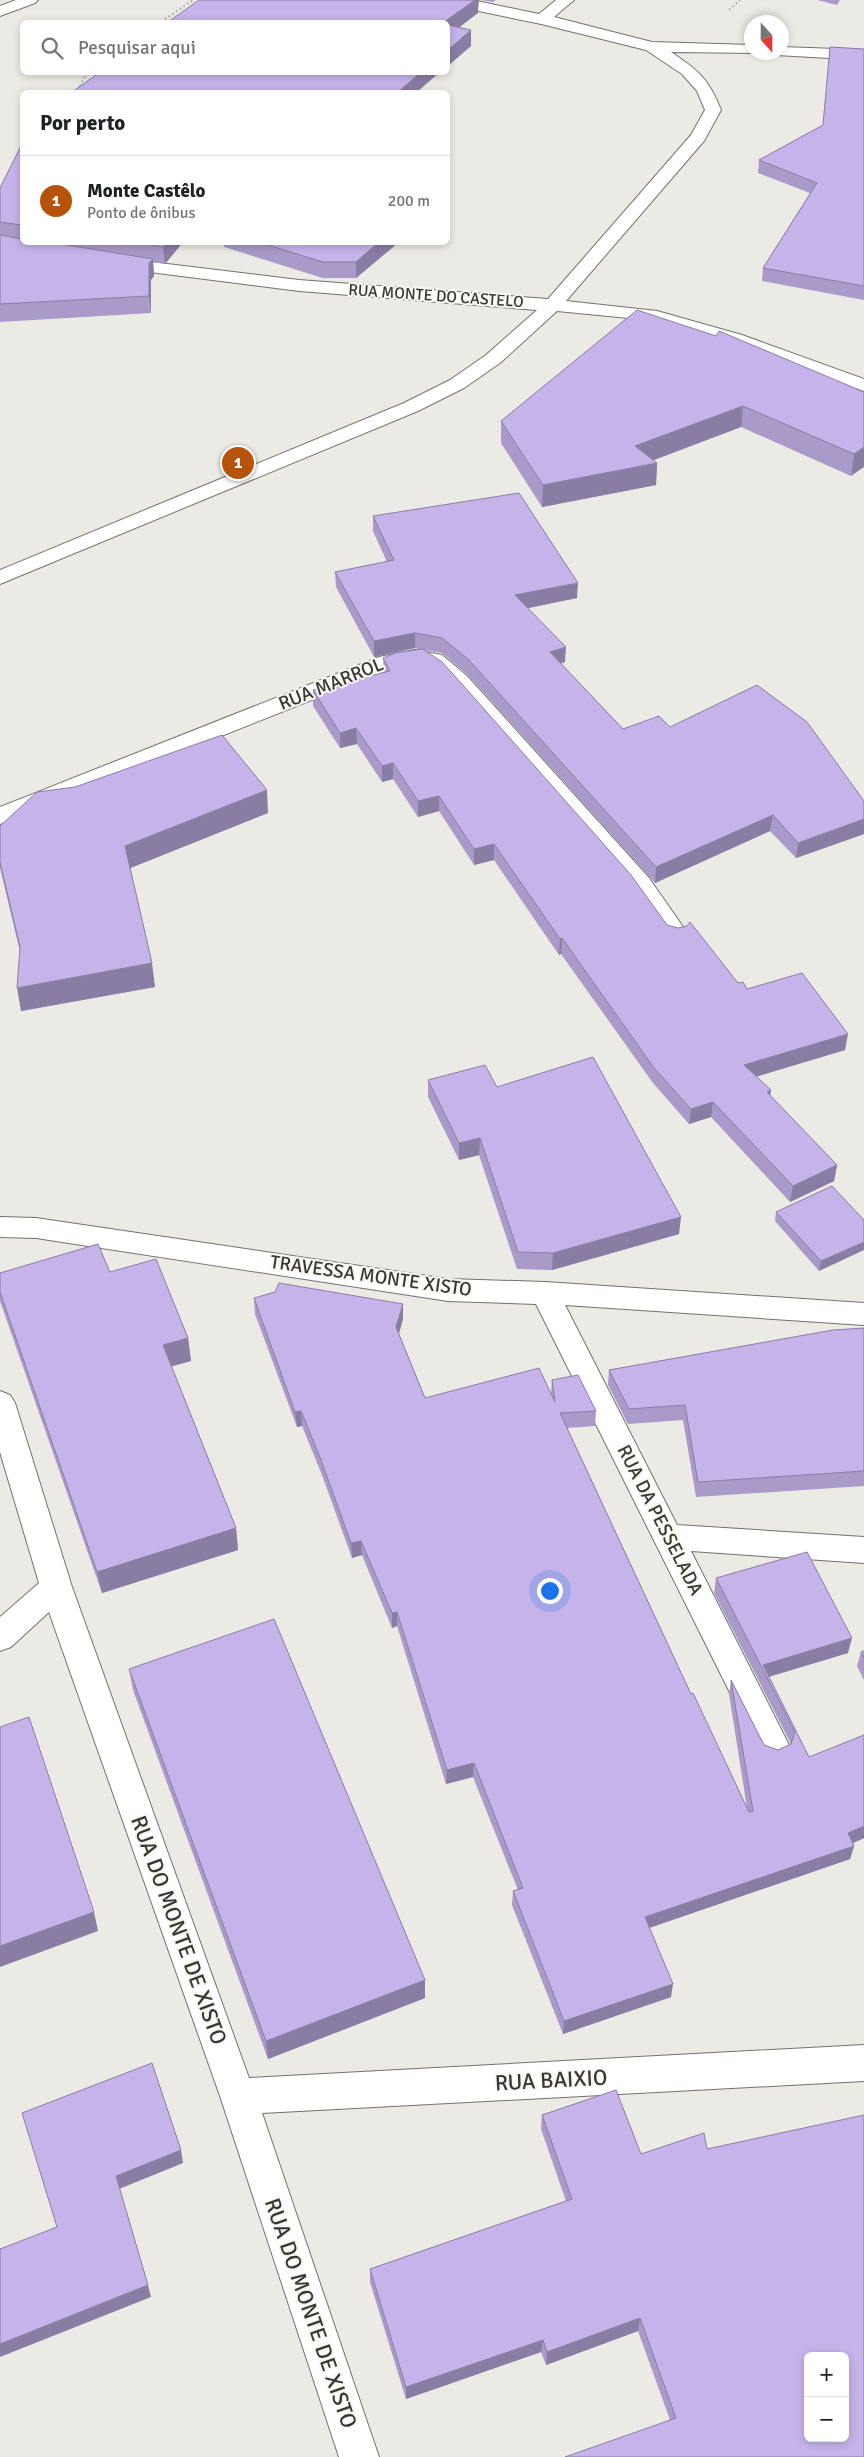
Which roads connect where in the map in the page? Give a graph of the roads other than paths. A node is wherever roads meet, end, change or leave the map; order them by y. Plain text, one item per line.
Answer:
1 (30, 0) edge
2 (449, 0) edge
3 (566, 0) edge
4 (0, 11) edge
5 (542, 19) junction
6 (652, 47) junction
7 (744, 50) edge
8 (789, 52) edge
9 (864, 55) edge
10 (102, 260) edge
11 (553, 305) junction
12 (864, 385) edge
13 (0, 578) edge
14 (0, 816) edge
15 (676, 934) edge
16 (0, 1227) edge
17 (545, 1294) junction
18 (864, 1314) edge
19 (0, 1403) edge
20 (669, 1537) junction
21 (864, 1550) edge
22 (56, 1587) junction
23 (0, 1637) edge
24 (774, 1747) edge
25 (864, 2063) edge
26 (238, 2096) junction
27 (359, 2457) edge

1 - 4 street
2 - 5 street
3 - 5 street
5 - 6 street
6 - 7 street
6 - 11 street
8 - 9 street
10 - 11 street, RUA MONTE DO CASTELO
11 - 12 street, RUA MONTE DO CASTELO
11 - 13 street
14 - 15 street, RUA MARROL
16 - 17 street, TRAVESSA MONTE XISTO
17 - 18 street, TRAVESSA MONTE XISTO
17 - 20 street, RUA DA PESSELADA
19 - 22 street, RUA DO MONTE DE XISTO
20 - 21 street
20 - 24 street, RUA DA PESSELADA
22 - 23 street
22 - 26 street, RUA DO MONTE DE XISTO
25 - 26 street, RUA BAIXIO
26 - 27 street, RUA DO MONTE DE XISTO

